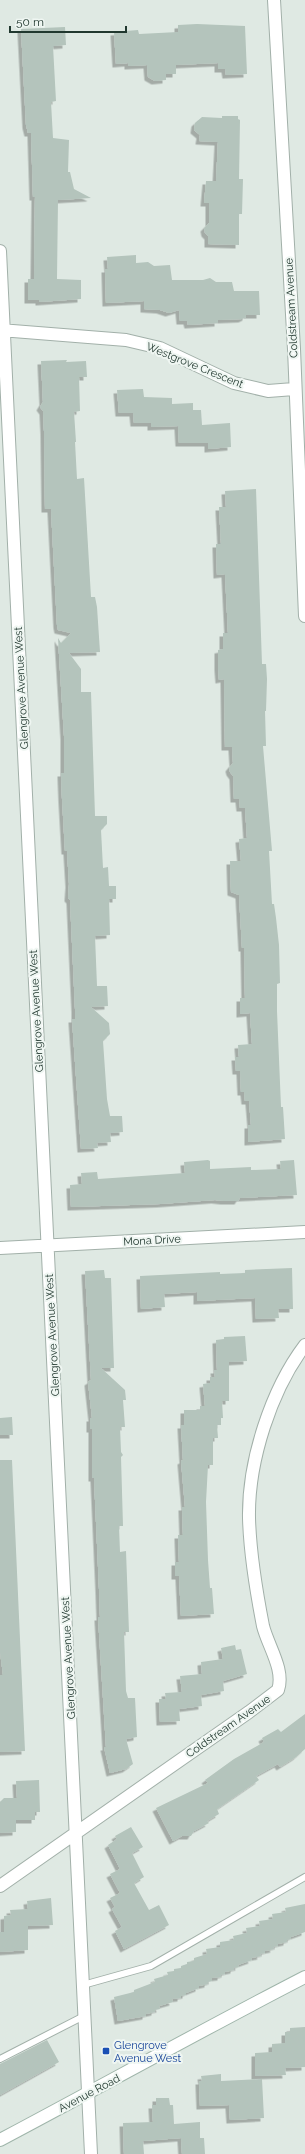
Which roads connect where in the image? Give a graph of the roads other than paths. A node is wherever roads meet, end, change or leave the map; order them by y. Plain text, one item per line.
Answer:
1 (274, 0) edge
2 (0, 251) edge
3 (2, 329) edge
4 (299, 348) edge
5 (294, 389) junction
6 (305, 616) edge
7 (305, 1232) edge
8 (47, 1245) junction
9 (0, 1248) edge
10 (305, 1345) edge
11 (76, 1832) junction
12 (305, 1877) edge
13 (0, 1886) edge
14 (305, 1977) edge
15 (83, 1985) junction
16 (84, 2016) junction
17 (0, 2059) edge
18 (88, 2093) junction
19 (0, 2140) edge
20 (91, 2154) edge

1 - 4 street, Coldstream Avenue
2 - 3 street, Glengrove Avenue West
3 - 5 street, Westgrove Crescent
3 - 8 street, Glengrove Avenue West
4 - 5 street, Coldstream Avenue
5 - 6 street, Coldstream Avenue
7 - 8 street, Mona Drive
8 - 9 street, Mona Drive
8 - 11 street, Glengrove Avenue West
10 - 11 street, Coldstream Avenue
11 - 13 street, Coldstream Avenue
11 - 15 street, Glengrove Avenue West
12 - 15 lane
14 - 18 street, Avenue Road
15 - 16 street, Glengrove Avenue West
16 - 17 lane
16 - 18 street, Glengrove Avenue West
18 - 19 street, Avenue Road
18 - 20 street, Glengrove Avenue West

